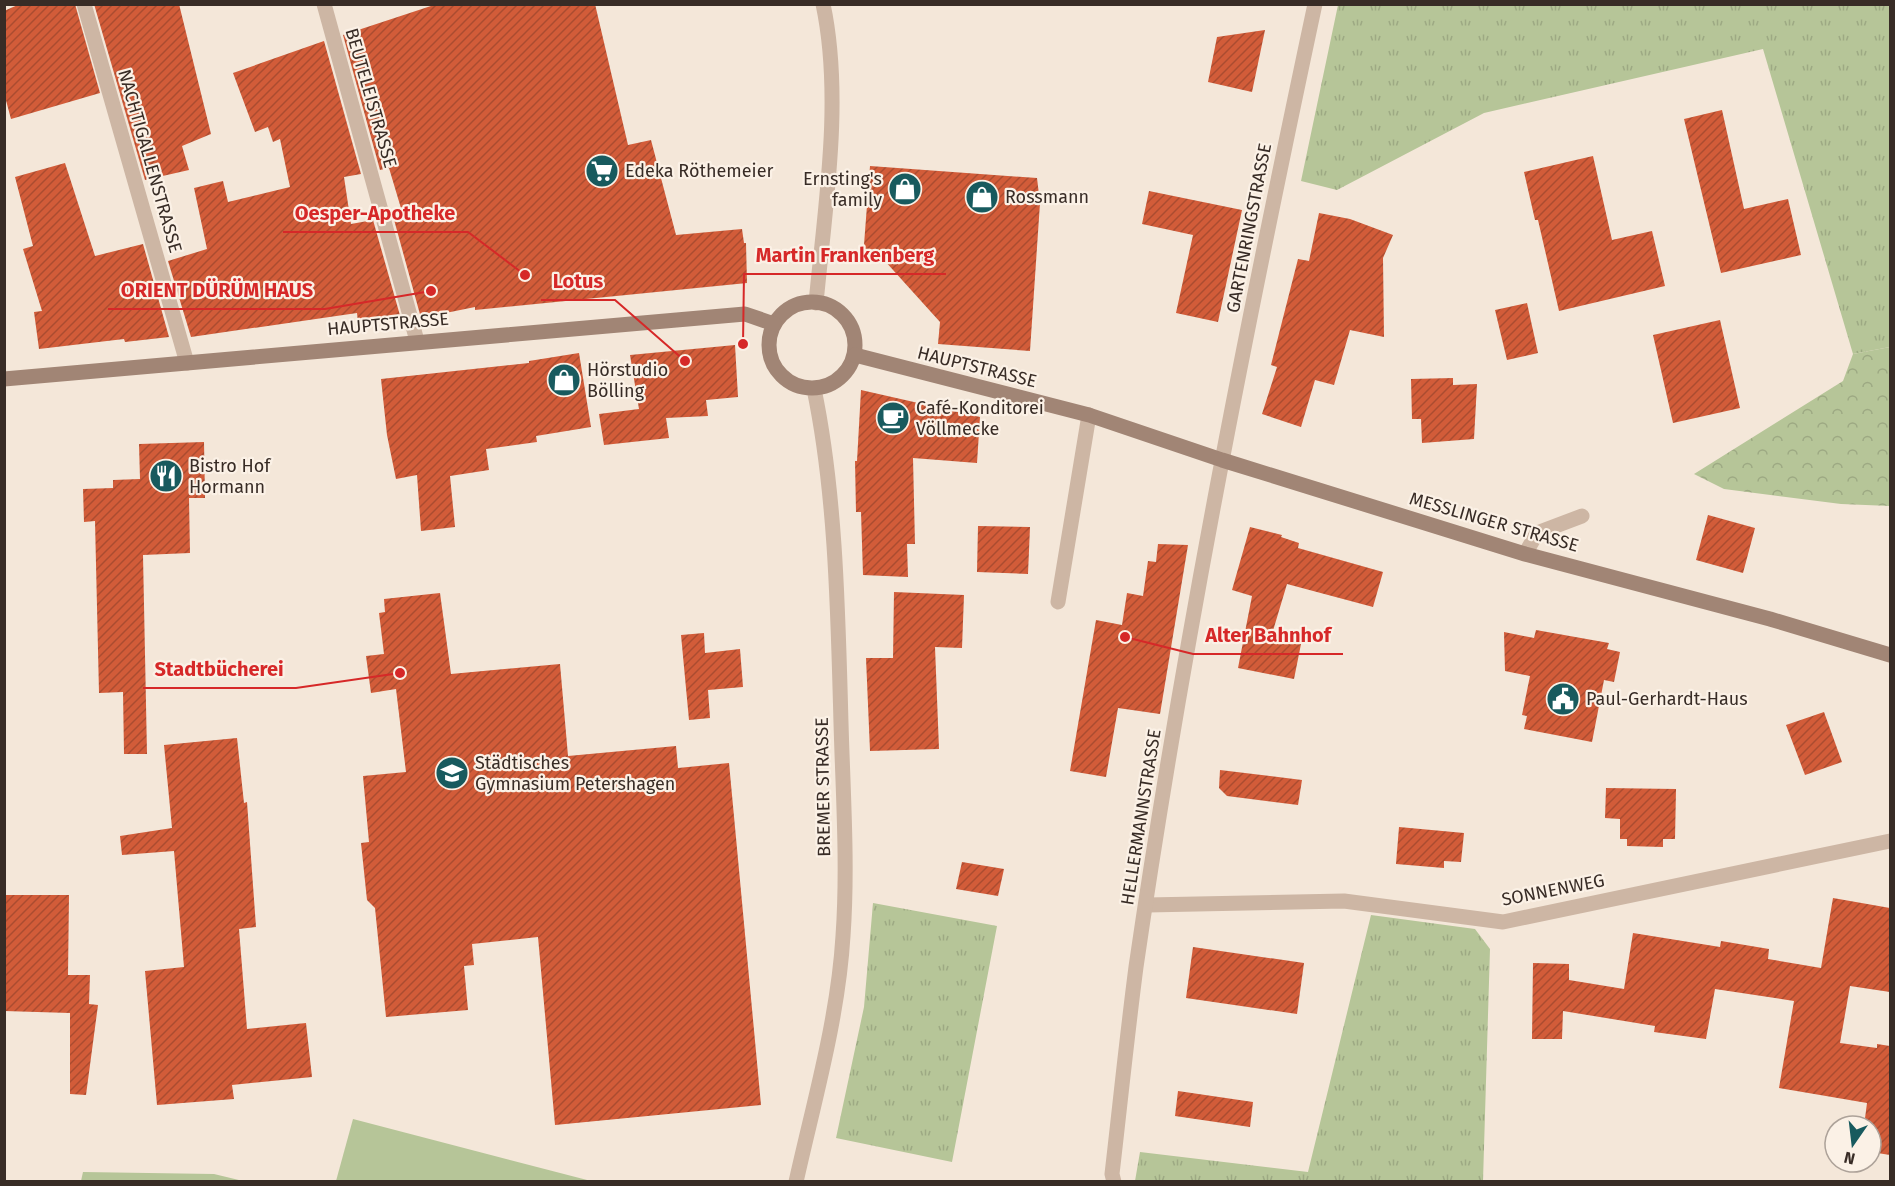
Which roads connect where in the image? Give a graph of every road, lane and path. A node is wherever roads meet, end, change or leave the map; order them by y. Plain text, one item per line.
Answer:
1 (84, 4) edge
2 (324, 4) edge
3 (824, 4) edge
4 (1315, 4) edge
5 (816, 303) junction
6 (774, 324) junction
7 (417, 341) junction
8 (855, 355) junction
9 (187, 363) junction
10 (4, 379) edge
11 (814, 389) junction
12 (1089, 415) junction
13 (1222, 460) junction
14 (1582, 516) dead end
15 (1524, 554) junction
16 (1058, 602) dead end
17 (1890, 655) edge
18 (1890, 841) edge
19 (1147, 905) junction
20 (796, 1182) edge
21 (1114, 1182) edge

1 - 9 street, NACHTIGALLENSTRASSE
2 - 7 street, BEUTELEISTRASSE
3 - 5 street
4 - 13 street, GARTENRINGSTRASSE
5 - 6 street
5 - 8 street
6 - 7 street, HAUPTSTRASSE
6 - 11 street
7 - 9 street, HAUPTSTRASSE
8 - 11 street
8 - 12 street, HAUPTSTRASSE
9 - 10 street, HAUPTSTRASSE
11 - 20 street, BREMER STRASSE
12 - 13 street, MESSLINGER STRASSE
12 - 16 street
13 - 15 street, MESSLINGER STRASSE
13 - 19 street, HELLERMANNSTRASSE
14 - 15 street
15 - 17 street, MESSLINGER STRASSE
18 - 19 street, SONNENWEG
19 - 21 street, HELLERMANNSTRASSE

